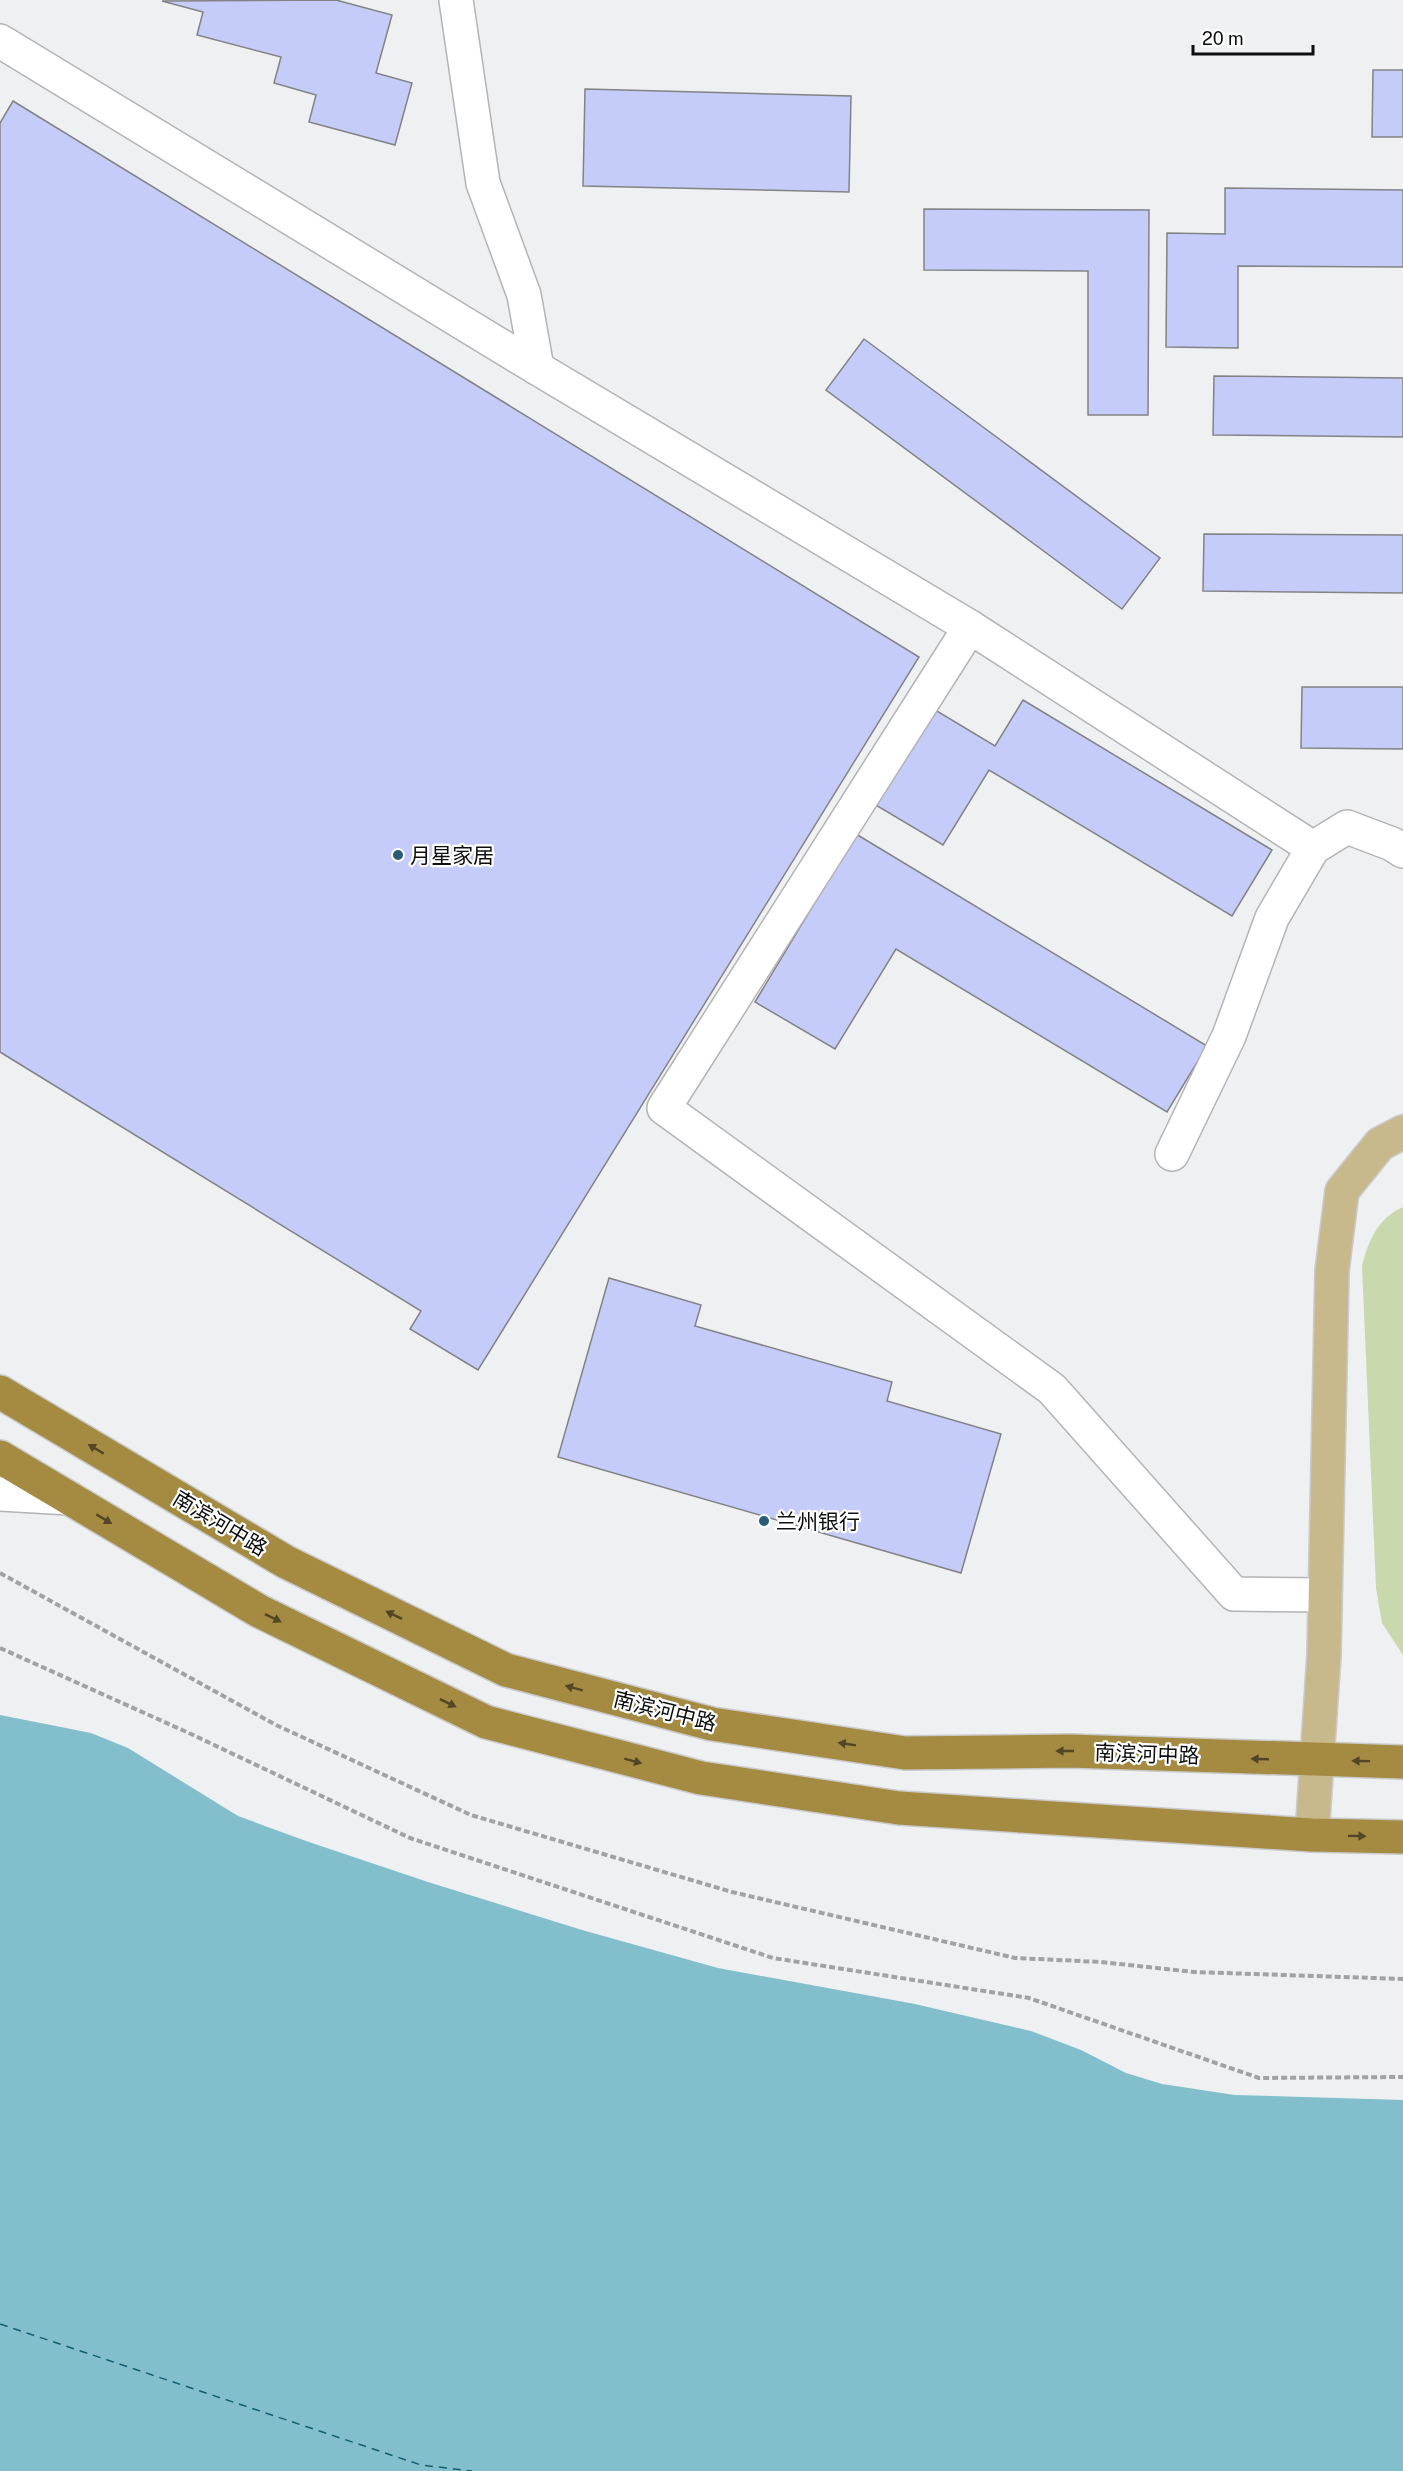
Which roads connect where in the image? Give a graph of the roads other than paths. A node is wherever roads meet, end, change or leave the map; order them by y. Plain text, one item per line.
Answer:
1 (456, 0) edge
2 (0, 41) edge
3 (537, 368) junction
4 (970, 627) junction
5 (1313, 848) junction
6 (1403, 851) edge
7 (1403, 1132) edge
8 (1172, 1154) dead end
9 (0, 1392) edge
10 (0, 1457) edge
11 (0, 1494) edge
12 (69, 1498) junction
13 (1325, 1595) junction
14 (1318, 1761) junction
15 (1403, 1762) edge
16 (1312, 1836) junction
17 (1403, 1837) edge

1 - 3 street
2 - 3 street
3 - 4 street
4 - 5 street
4 - 13 street
5 - 6 street
5 - 8 street
7 - 13 main road
14 -> 9 highway, 南滨河中路
10 - 12 highway
11 - 12 street
12 -> 16 highway
13 - 14 main road
15 -> 14 highway, 南滨河中路
14 - 16 main road
16 -> 17 highway

